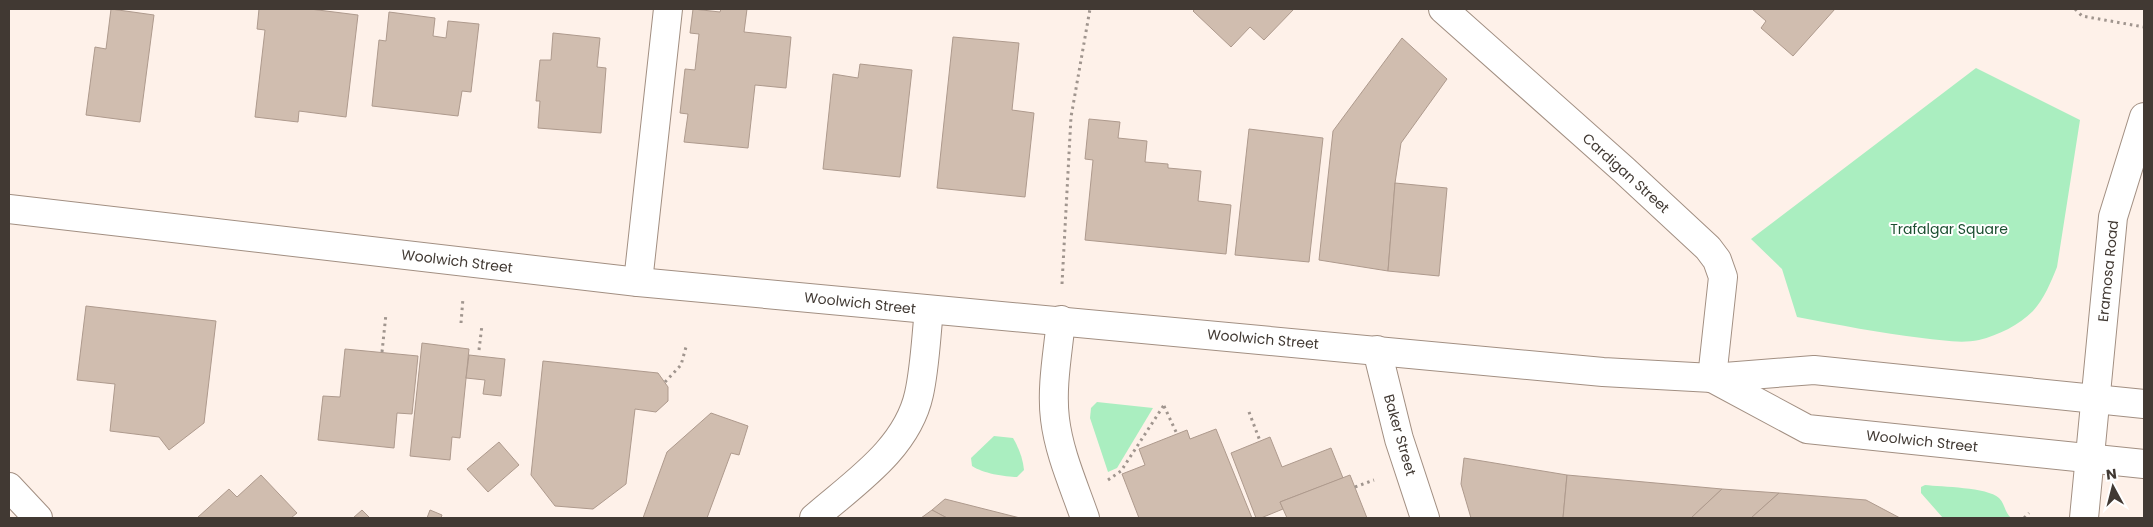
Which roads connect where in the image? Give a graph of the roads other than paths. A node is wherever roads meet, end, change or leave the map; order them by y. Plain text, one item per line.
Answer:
1 (668, 9) edge
2 (1443, 9) edge
3 (2144, 117) edge
4 (9, 209) edge
5 (638, 282) junction
6 (929, 310) junction
7 (1061, 320) junction
8 (1376, 350) junction
9 (1712, 378) junction
10 (2095, 400) junction
11 (2144, 404) edge
12 (2089, 458) junction
13 (2144, 464) edge
14 (9, 487) edge
15 (38, 518) edge
16 (814, 518) edge
17 (1085, 518) edge
18 (1425, 518) edge
19 (2084, 518) edge

1 - 5 main road
2 - 9 main road, Cardigan Street
3 - 10 main road, Eramosa Road
4 - 5 main road, Woolwich Street
5 - 6 main road, Woolwich Street
6 - 7 main road, Woolwich Street
6 - 16 main road
7 - 8 main road, Woolwich Street
7 - 17 main road
8 - 9 main road, Woolwich Street
8 - 18 main road, Baker Street
9 - 10 main road, Woolwich Street
9 - 12 main road, Woolwich Street
10 - 11 main road, Woolwich Street
10 - 12 main road, Eramosa Road
12 - 13 main road, Woolwich Street
12 - 19 main road, Eramosa Road
14 - 15 main road

